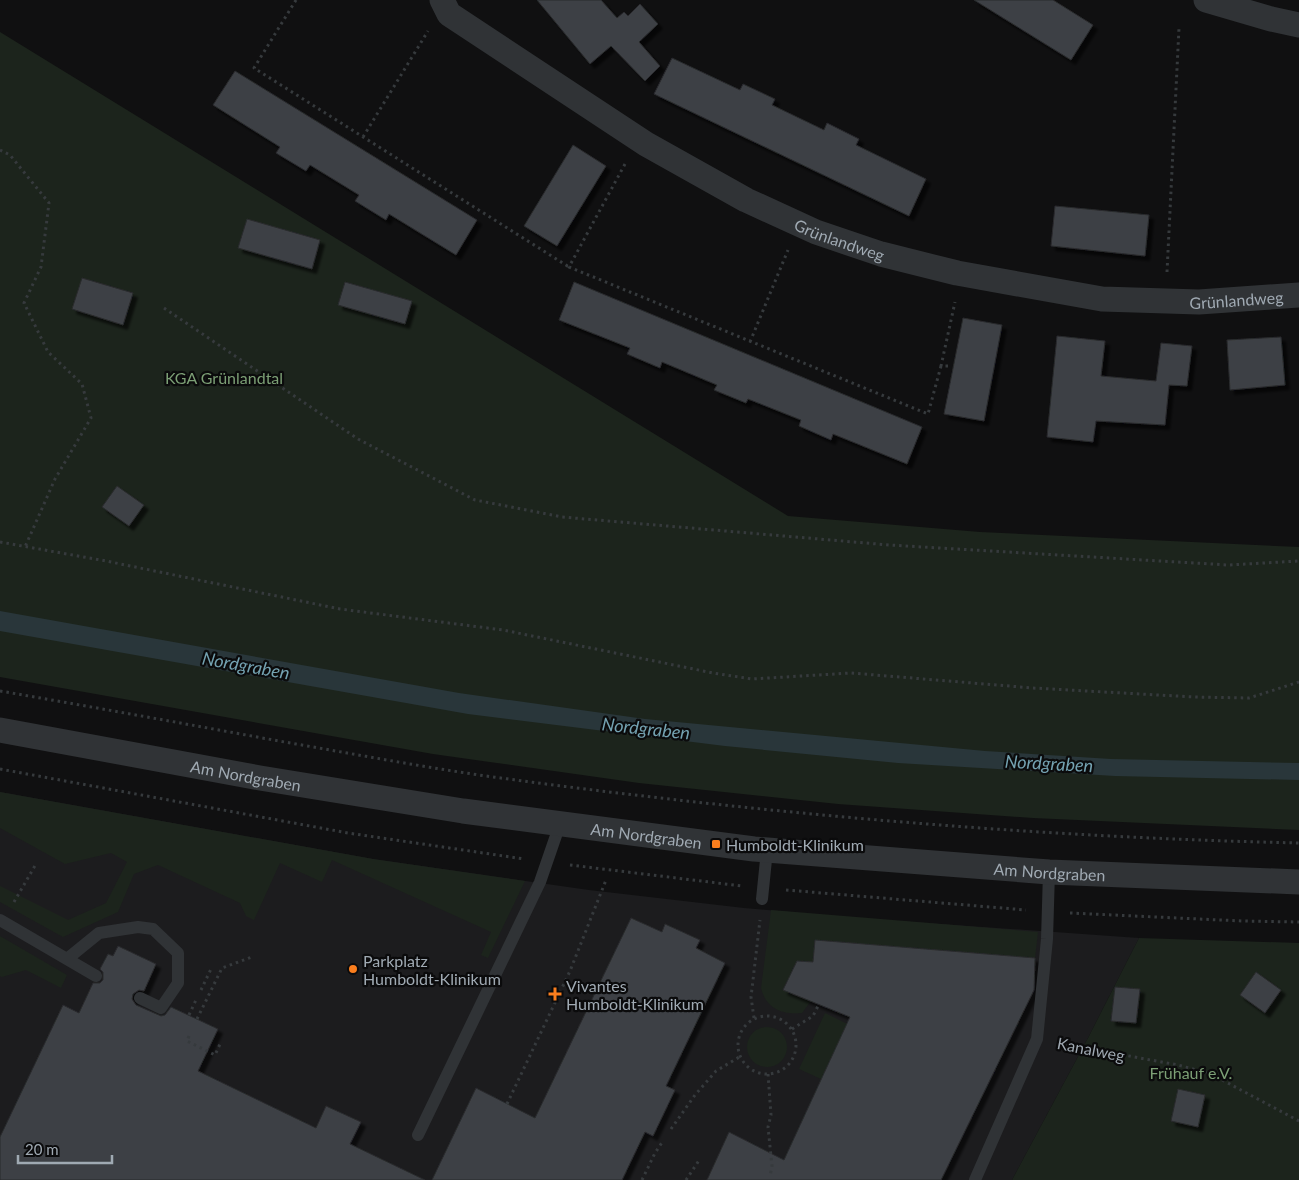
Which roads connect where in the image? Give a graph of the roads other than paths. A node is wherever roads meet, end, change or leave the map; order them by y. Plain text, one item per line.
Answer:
1 (442, 0) edge
2 (1206, 0) edge
3 (1299, 25) edge
4 (1299, 295) edge
5 (0, 730) edge
6 (560, 824) junction
7 (767, 850) junction
8 (1049, 872) junction
9 (1299, 882) edge
10 (762, 899) road end
11 (0, 920) edge
12 (67, 959) junction
13 (96, 976) dead end
14 (140, 998) dead end
15 (418, 1135) dead end
16 (975, 1180) edge

1 - 4 street, Grünlandweg
2 - 3 street
5 - 6 street, Am Nordgraben
6 - 7 street, Am Nordgraben
6 - 15 lane
7 - 8 street, Am Nordgraben
7 - 10 lane
8 - 9 street, Am Nordgraben
8 - 16 lane, Kanalweg
11 - 12 lane
12 - 13 lane
12 - 14 lane

